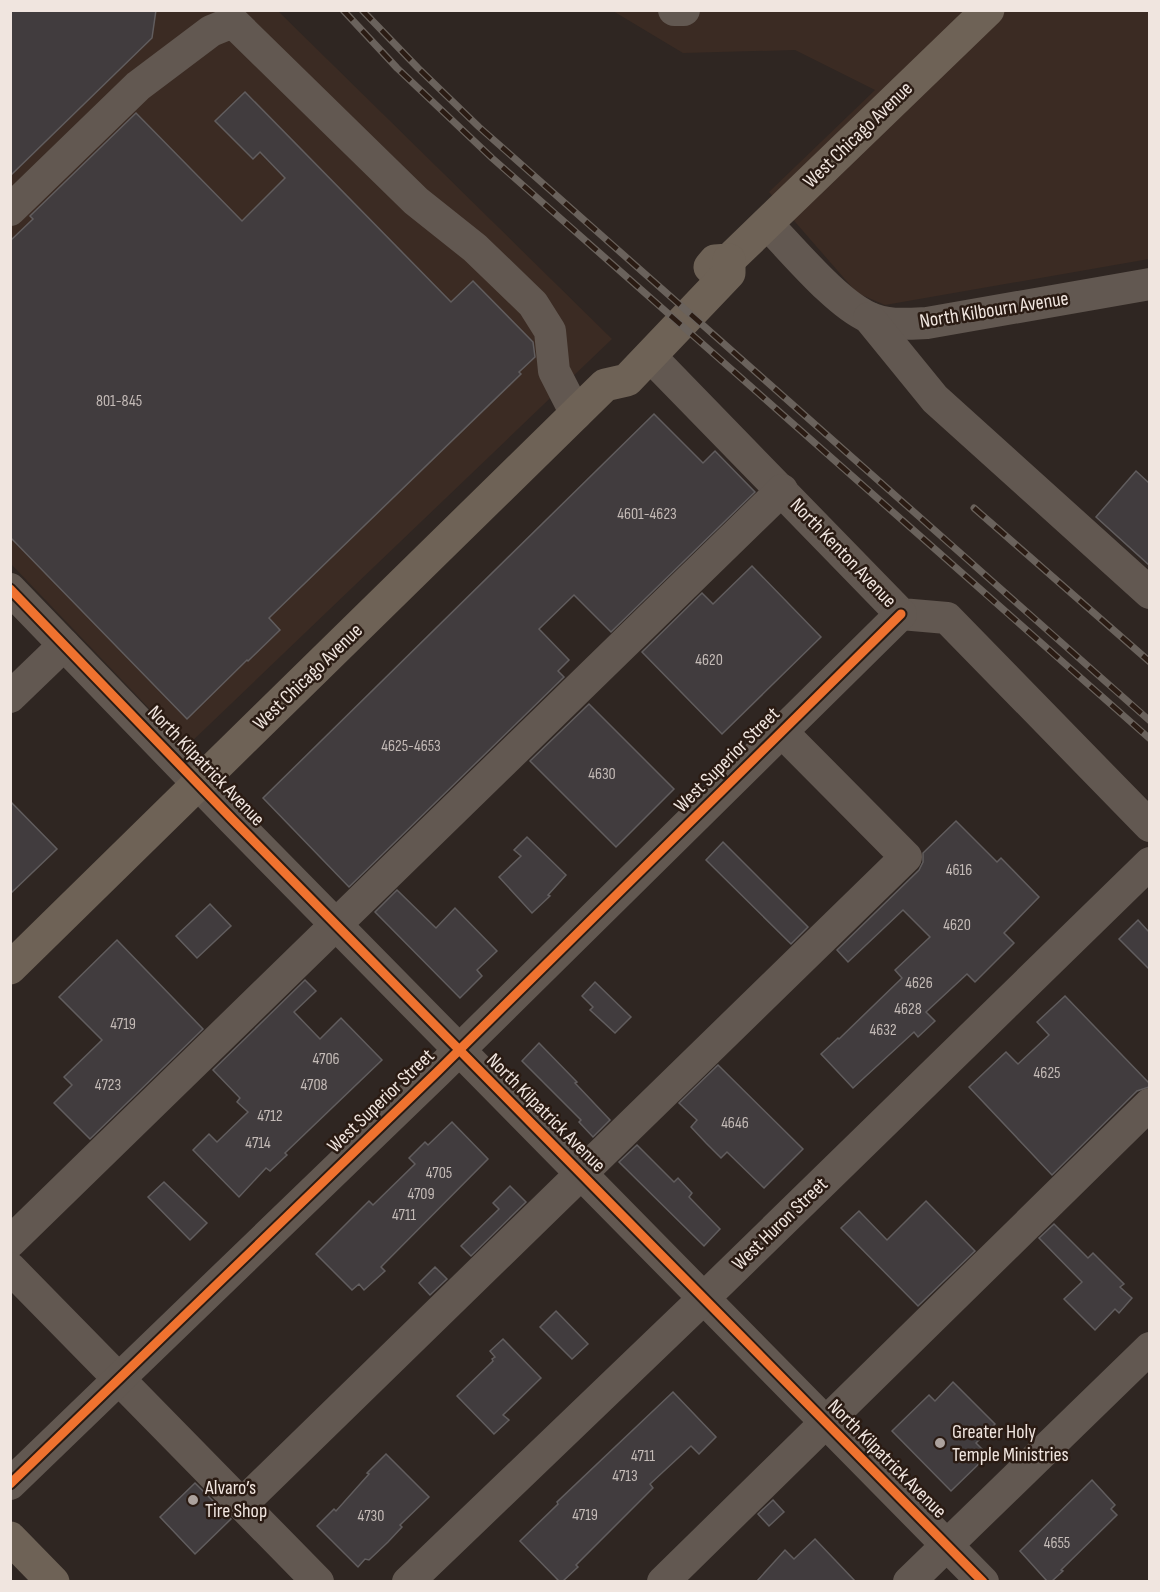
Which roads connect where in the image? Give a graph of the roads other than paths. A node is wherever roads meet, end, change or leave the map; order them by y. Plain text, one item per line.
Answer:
1 (674, 10) edge
2 (684, 10) edge
3 (988, 10) edge
4 (10, 210) edge
5 (767, 224) junction
6 (729, 260) junction
7 (1149, 284) edge
8 (869, 318) junction
9 (650, 356) junction
10 (605, 385) junction
11 (576, 414) junction
12 (782, 490) junction
13 (10, 589) edge
14 (1149, 593) edge
15 (900, 614) junction
16 (64, 645) junction
17 (10, 697) edge
18 (782, 732) junction
19 (198, 784) junction
20 (1149, 826) edge
21 (1149, 863) edge
22 (336, 925) junction
23 (10, 968) edge
24 (459, 1050) junction
25 (1149, 1104) edge
26 (580, 1173) junction
27 (10, 1242) edge
28 (10, 1268) edge
29 (704, 1298) junction
30 (1149, 1348) edge
31 (119, 1379) junction
32 (826, 1422) junction
33 (10, 1484) edge
34 (242, 1504) junction
35 (10, 1538) edge
36 (947, 1545) junction
37 (53, 1581) edge
38 (318, 1581) edge
39 (408, 1581) edge
40 (663, 1581) edge
41 (909, 1581) edge
42 (983, 1581) edge

1 - 2 street
3 - 5 main road, West Chicago Avenue
4 - 11 street
5 - 6 main road, West Chicago Avenue
5 - 8 street, North Kilbourn Avenue
6 - 9 main road, West Chicago Avenue
6 - 10 main road, West Chicago Avenue
7 - 8 street, North Kilbourn Avenue
8 - 14 street
9 - 10 main road, West Chicago Avenue
9 - 12 street, North Kenton Avenue
10 - 11 main road, West Chicago Avenue
11 - 19 main road, West Chicago Avenue
12 - 15 street, North Kenton Avenue
12 - 22 street
13 - 16 street, North Kilpatrick Avenue
15 - 18 street, West Superior Street
15 - 20 street, North Kenton Avenue
16 - 17 street
16 - 19 street, North Kilpatrick Avenue
18 - 24 street, West Superior Street
18 - 26 street
19 - 22 street, North Kilpatrick Avenue
19 - 23 main road, West Chicago Avenue
21 - 29 street, West Huron Street
22 - 24 street, North Kilpatrick Avenue
22 - 27 street
24 - 26 street, North Kilpatrick Avenue
24 - 31 street, West Superior Street
25 - 32 street
26 - 29 street, North Kilpatrick Avenue
26 - 34 street
28 - 31 street
29 - 32 street, North Kilpatrick Avenue
29 - 39 street, West Huron Street
30 - 36 street
31 - 33 street, West Superior Street
31 - 34 street
32 - 36 street, North Kilpatrick Avenue
32 - 40 street
34 - 38 street
35 - 37 main road
36 - 41 street
36 - 42 street, North Kilpatrick Avenue

